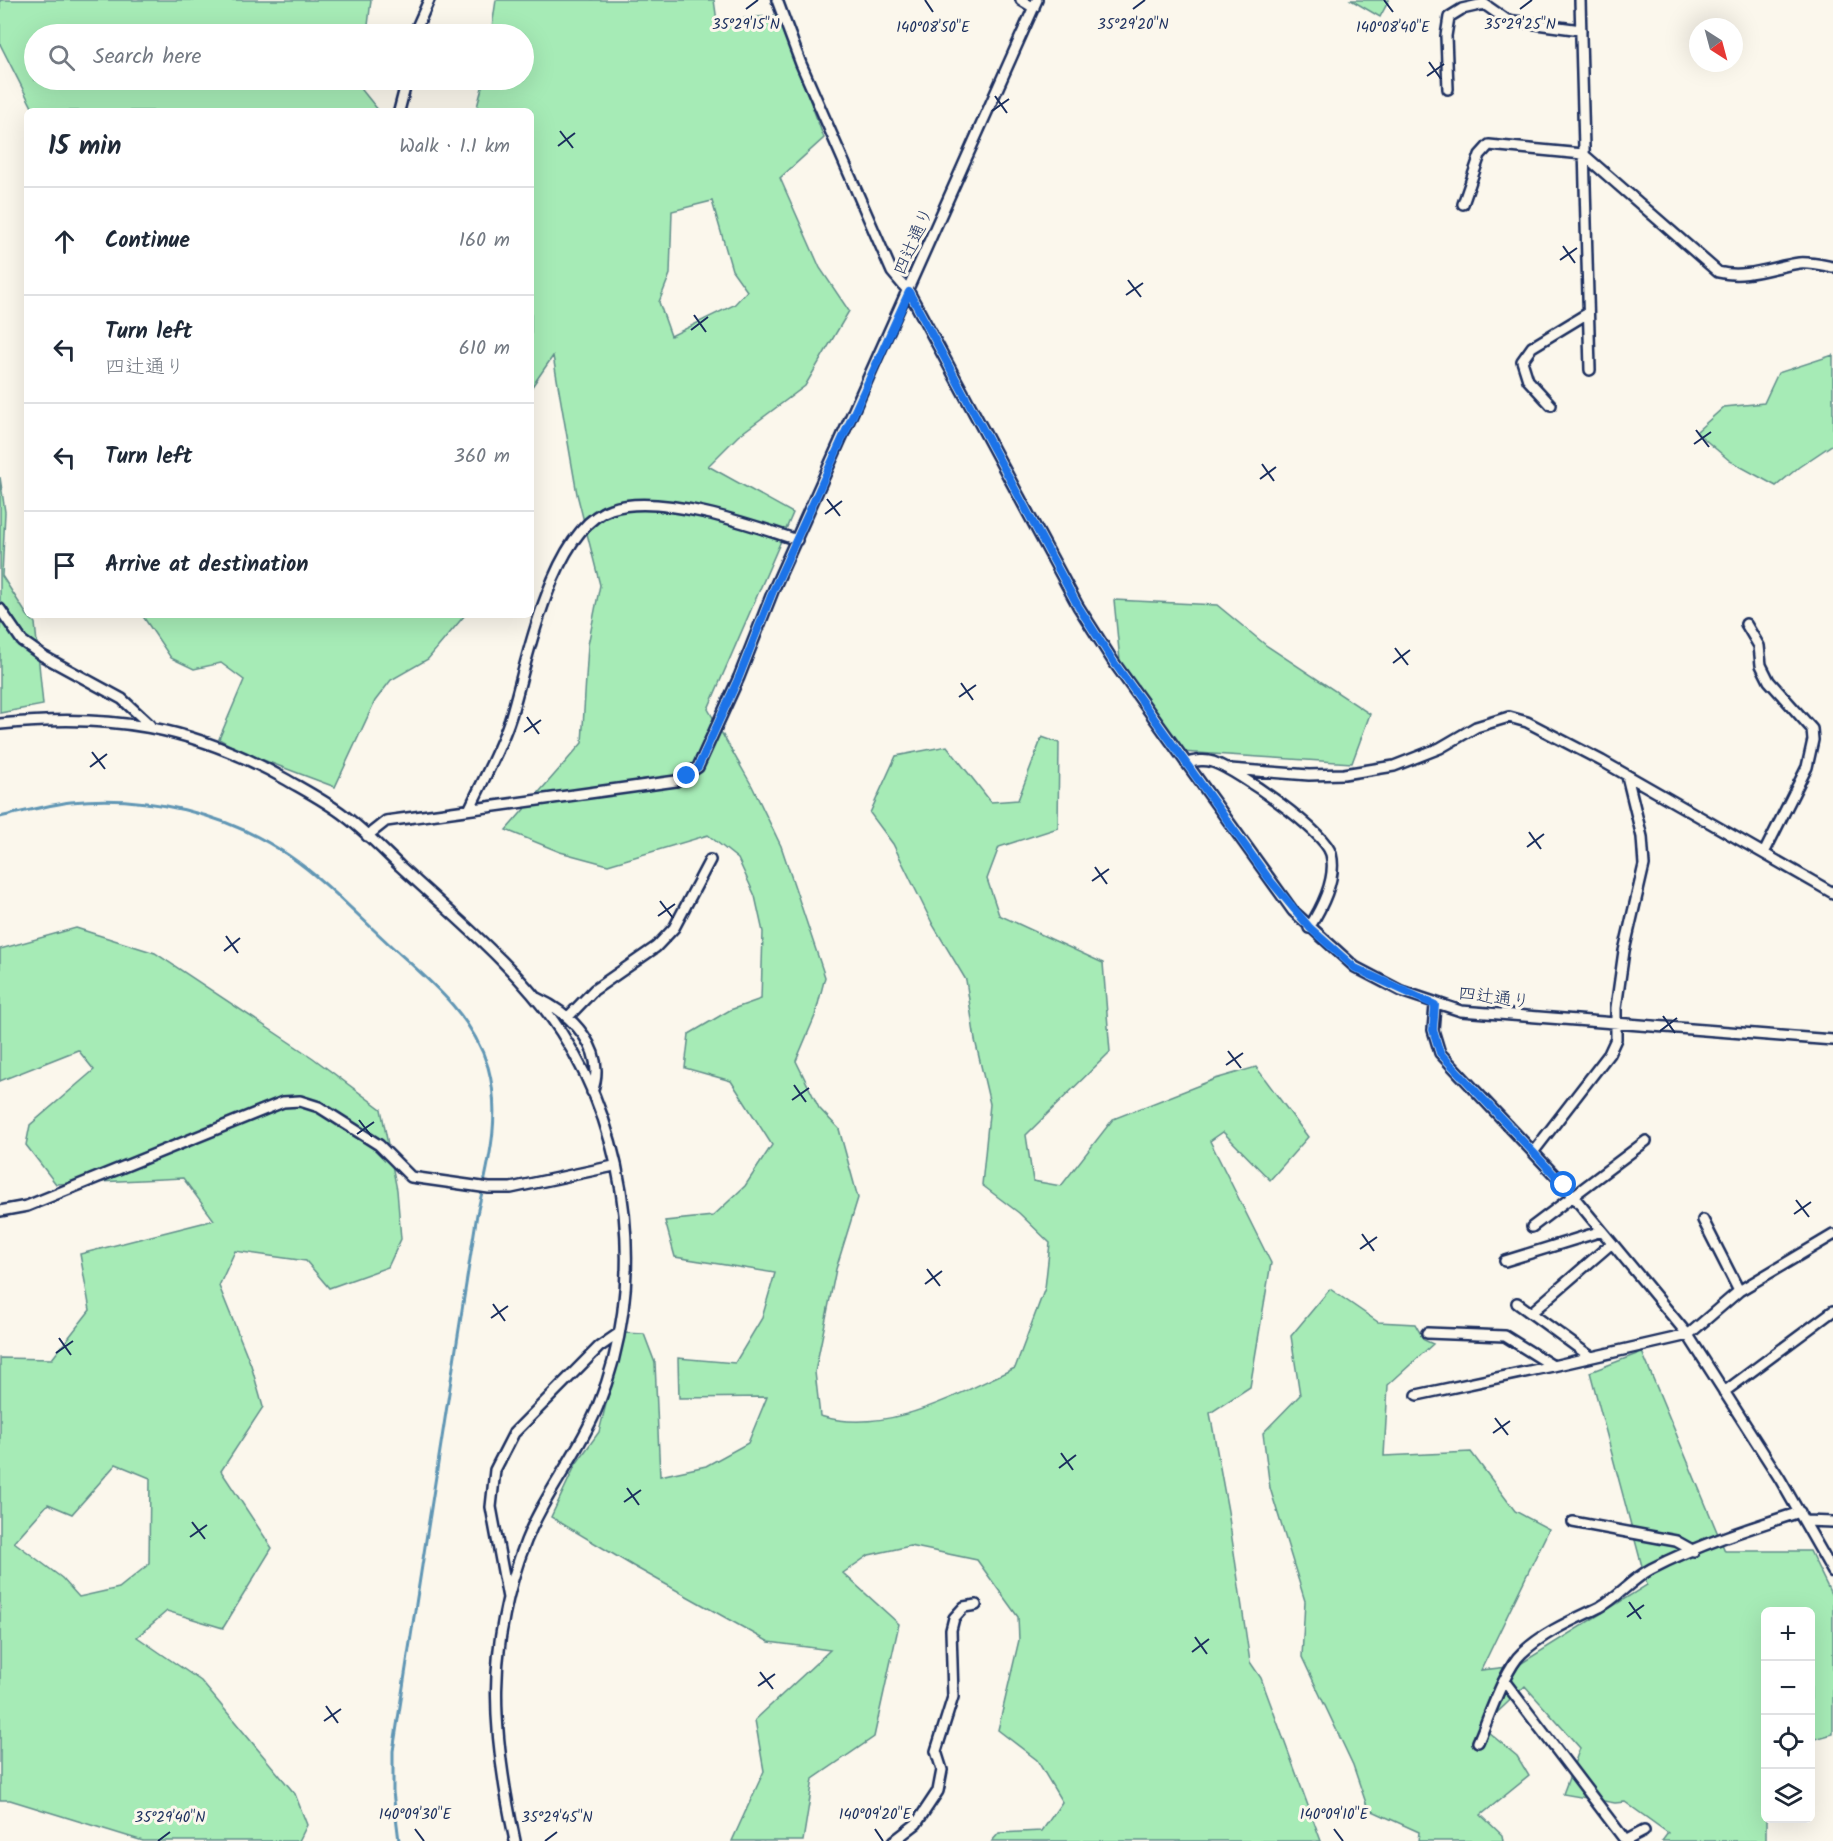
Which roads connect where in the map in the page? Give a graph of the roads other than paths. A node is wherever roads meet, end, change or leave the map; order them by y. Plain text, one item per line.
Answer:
1 (429, 0) edge
2 (777, 0) edge
3 (1021, 0) edge
4 (1580, 0) edge
5 (1036, 4) edge
6 (418, 24) edge
7 (1581, 30) junction
8 (1448, 88) dead end
9 (404, 90) edge
10 (400, 108) edge
11 (1583, 154) junction
12 (1463, 204) dead end
13 (1833, 267) edge
14 (909, 292) junction
15 (1588, 313) junction
16 (1590, 370) dead end
17 (1551, 405) dead end
18 (797, 540) junction
19 (0, 609) edge
20 (1746, 624) dead end
21 (0, 723) edge
22 (150, 725) junction
23 (1186, 763) junction
24 (1230, 769) junction
25 (1627, 776) junction
26 (470, 808) junction
27 (367, 836) junction
28 (1764, 852) junction
29 (710, 860) dead end
30 (1833, 894) edge
31 (1310, 928) junction
32 (535, 997) junction
33 (1435, 1005) junction
34 (568, 1017) junction
35 (1615, 1024) junction
36 (1833, 1040) edge
37 (592, 1092) junction
38 (1646, 1141) dead end
39 (1534, 1151) junction
40 (615, 1166) junction
41 (1573, 1196) junction
42 (0, 1211) edge
43 (1703, 1220) dead end
44 (1533, 1227) dead end
45 (1602, 1231) junction
46 (1833, 1235) edge
47 (1612, 1243) junction
48 (1505, 1261) dead end
49 (1739, 1291) junction
50 (1517, 1303) dead end
51 (1833, 1311) edge
52 (1532, 1312) junction
53 (1427, 1333) dead end
54 (618, 1334) junction
55 (1688, 1335) junction
56 (1591, 1357) junction
57 (1553, 1366) junction
58 (1724, 1392) junction
59 (1418, 1395) dead end
60 (1800, 1512) junction
61 (1805, 1521) junction
62 (1573, 1522) dead end
63 (1833, 1522) edge
64 (1694, 1551) junction
65 (1833, 1572) edge
66 (509, 1600) junction
67 (976, 1605) dead end
68 (1505, 1682) junction
69 (1478, 1742) dead end
70 (1644, 1831) dead end
71 (515, 1841) edge
72 (894, 1841) edge
73 (1625, 1841) edge

1 - 6 street
2 - 14 street
3 - 5 street
4 - 7 street
5 - 14 street, 四辻通り
7 - 8 street
7 - 11 street
9 - 10 street
11 - 12 street
11 - 13 street
11 - 15 street
14 - 18 street
14 - 23 street, 四辻通り
15 - 16 street
15 - 17 street
18 - 26 street
18 - 26 street
19 - 22 street
20 - 28 street
21 - 22 street
22 - 27 street
23 - 24 street
23 - 31 street, 四辻通り
24 - 25 street
24 - 31 street
25 - 28 street
25 - 35 street
26 - 27 street
27 - 32 street
28 - 30 street
29 - 34 street
31 - 33 street, 四辻通り
32 - 34 street
32 - 37 street
33 - 35 street, 四辻通り
33 - 39 street
34 - 37 street
35 - 36 street, 四辻通り
35 - 39 street
37 - 40 street
38 - 41 street
39 - 41 street
40 - 42 street
40 - 54 street
41 - 44 street
41 - 45 street
43 - 49 street
45 - 47 street
45 - 48 street
46 - 49 street
47 - 52 street
47 - 55 street
49 - 55 street
50 - 52 street
51 - 58 street
52 - 56 street
53 - 57 street
54 - 66 street
54 - 66 street
55 - 56 street
55 - 58 street
56 - 57 street
57 - 59 street
58 - 60 street
60 - 61 street
60 - 64 street
61 - 63 street
61 - 65 street
62 - 64 street
64 - 68 street
66 - 71 street
67 - 72 street
68 - 69 street
68 - 73 street
70 - 73 street

